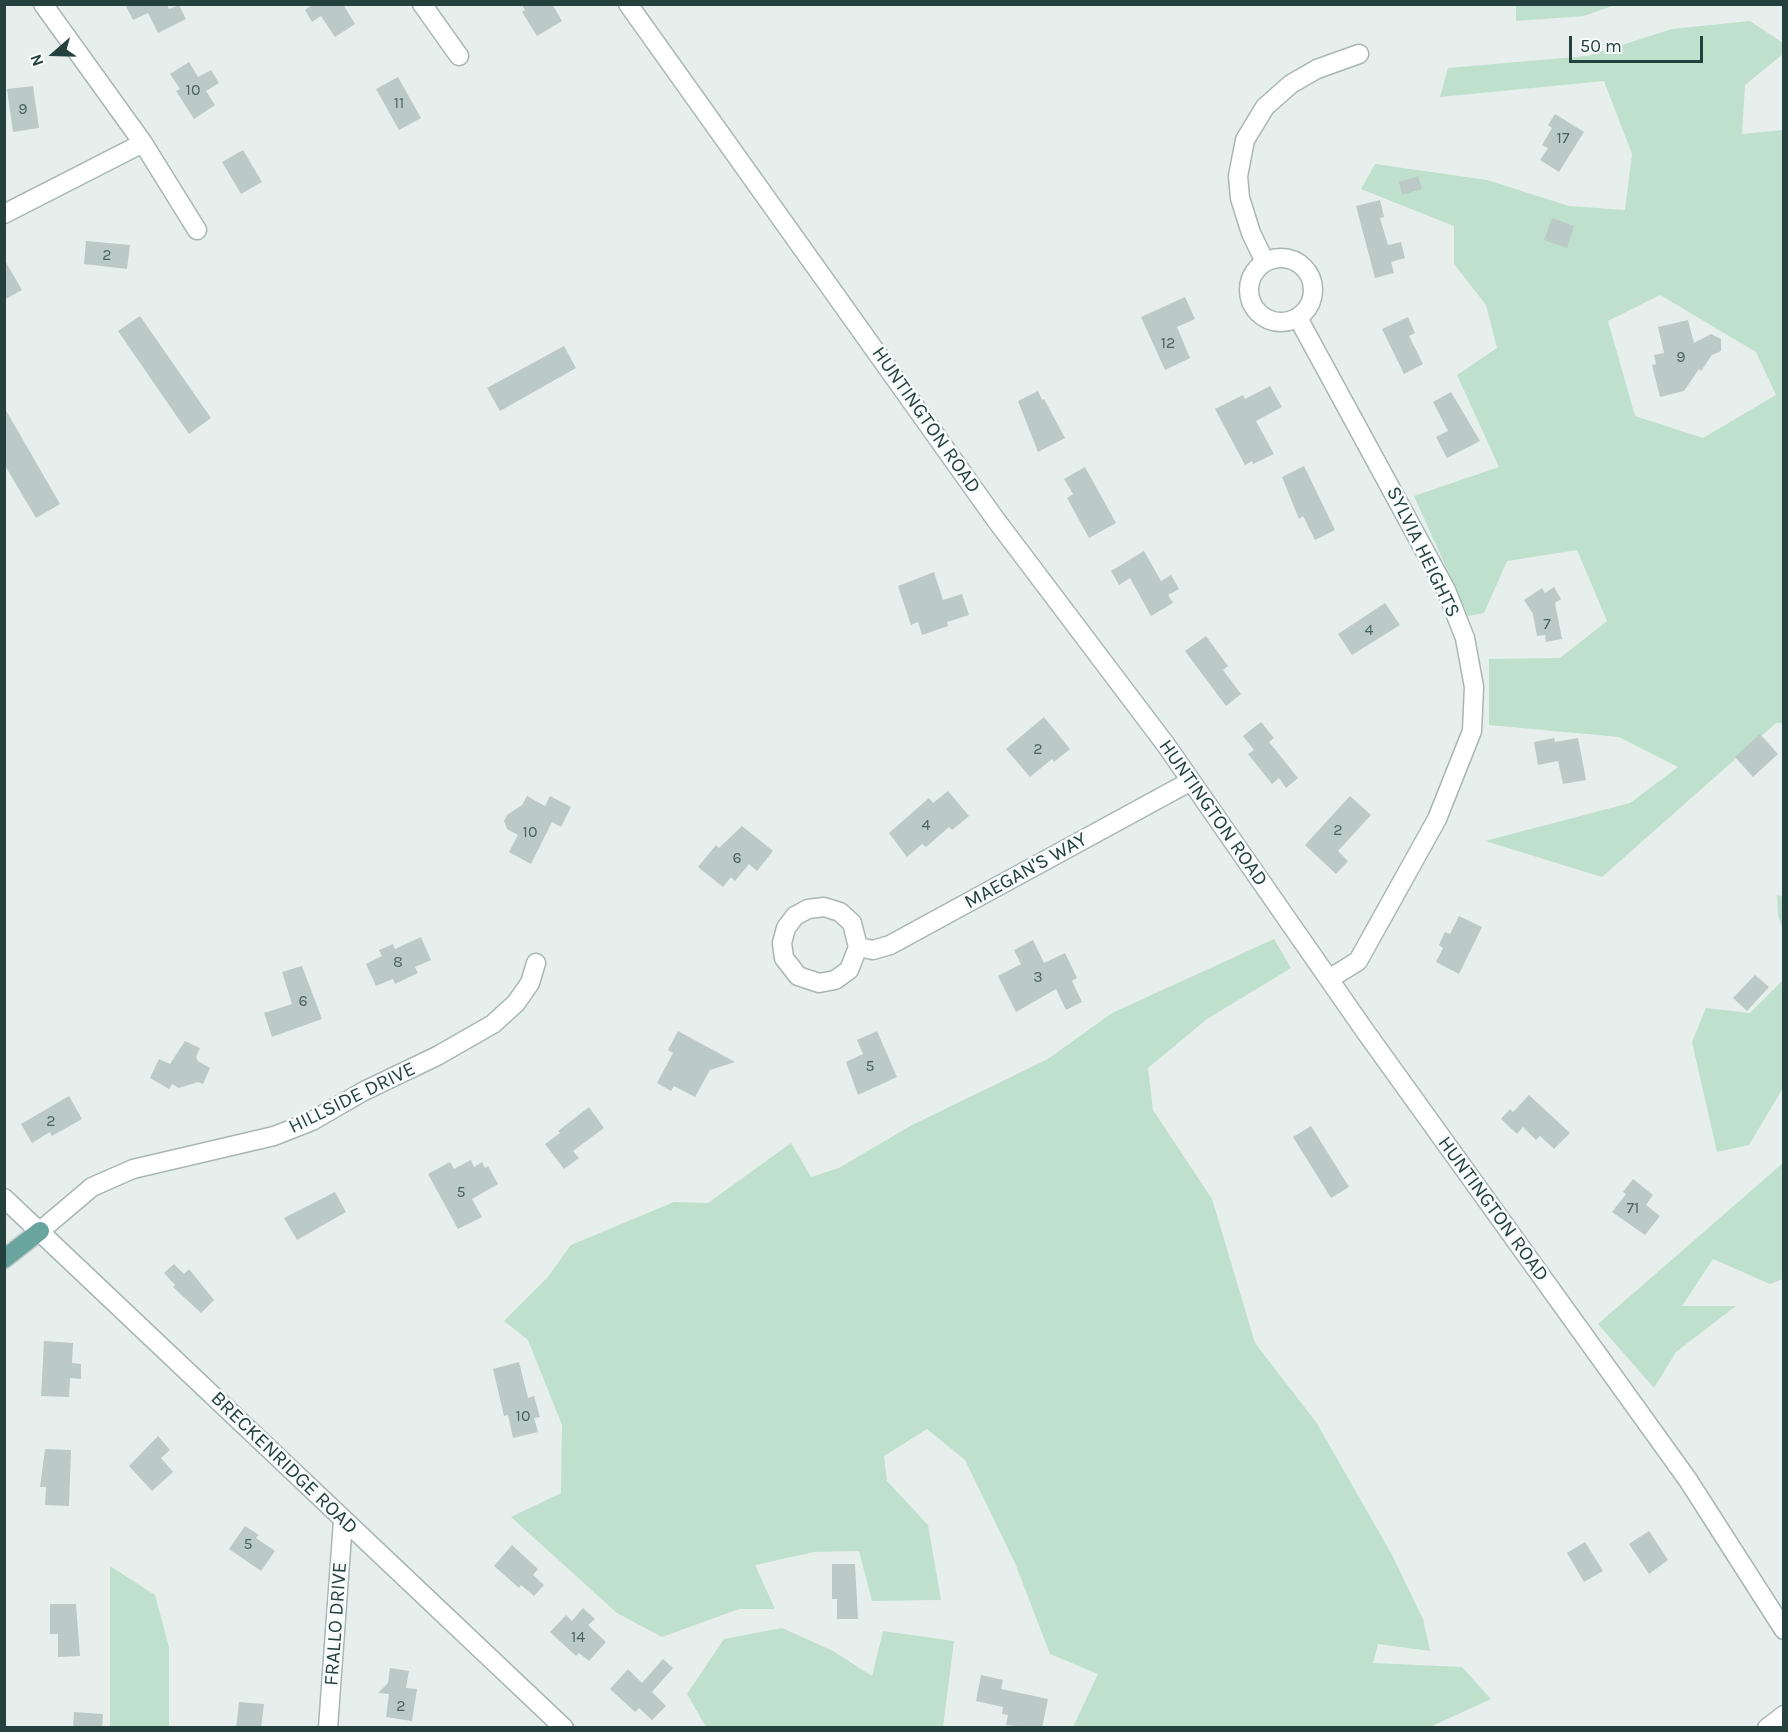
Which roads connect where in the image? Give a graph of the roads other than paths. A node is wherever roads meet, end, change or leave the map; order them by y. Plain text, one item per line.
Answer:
1 (43, 4) edge
2 (422, 4) edge
3 (628, 4) edge
4 (1359, 54) dead end
5 (459, 56) dead end
6 (143, 143) junction
7 (4, 214) edge
8 (197, 230) dead end
9 (1265, 262) junction
10 (1298, 318) junction
11 (1191, 781) junction
12 (858, 947) junction
13 (536, 963) dead end
14 (1329, 979) junction
15 (4, 1198) edge
16 (40, 1231) junction
17 (4, 1258) edge
18 (344, 1521) junction
19 (1784, 1630) edge
20 (1784, 1716) edge
21 (328, 1728) edge
22 (564, 1728) edge
23 (1767, 1728) edge

1 - 6 street
2 - 5 street
3 - 11 street, HUNTINGTON ROAD
4 - 9 street
6 - 7 street
6 - 8 street
9 - 10 street
9 - 10 street
10 - 14 street, SYLVIA HEIGHTS
11 - 12 street, MAEGAN'S WAY
11 - 14 street, HUNTINGTON ROAD
12 - 12 street
13 - 16 street, HILLSIDE DRIVE
14 - 19 street, HUNTINGTON ROAD
15 - 16 street, BRECKENRIDGE ROAD
16 - 17 main road
16 - 18 street, BRECKENRIDGE ROAD
18 - 21 street, FRALLO DRIVE
18 - 22 street, BRECKENRIDGE ROAD
20 - 23 street

